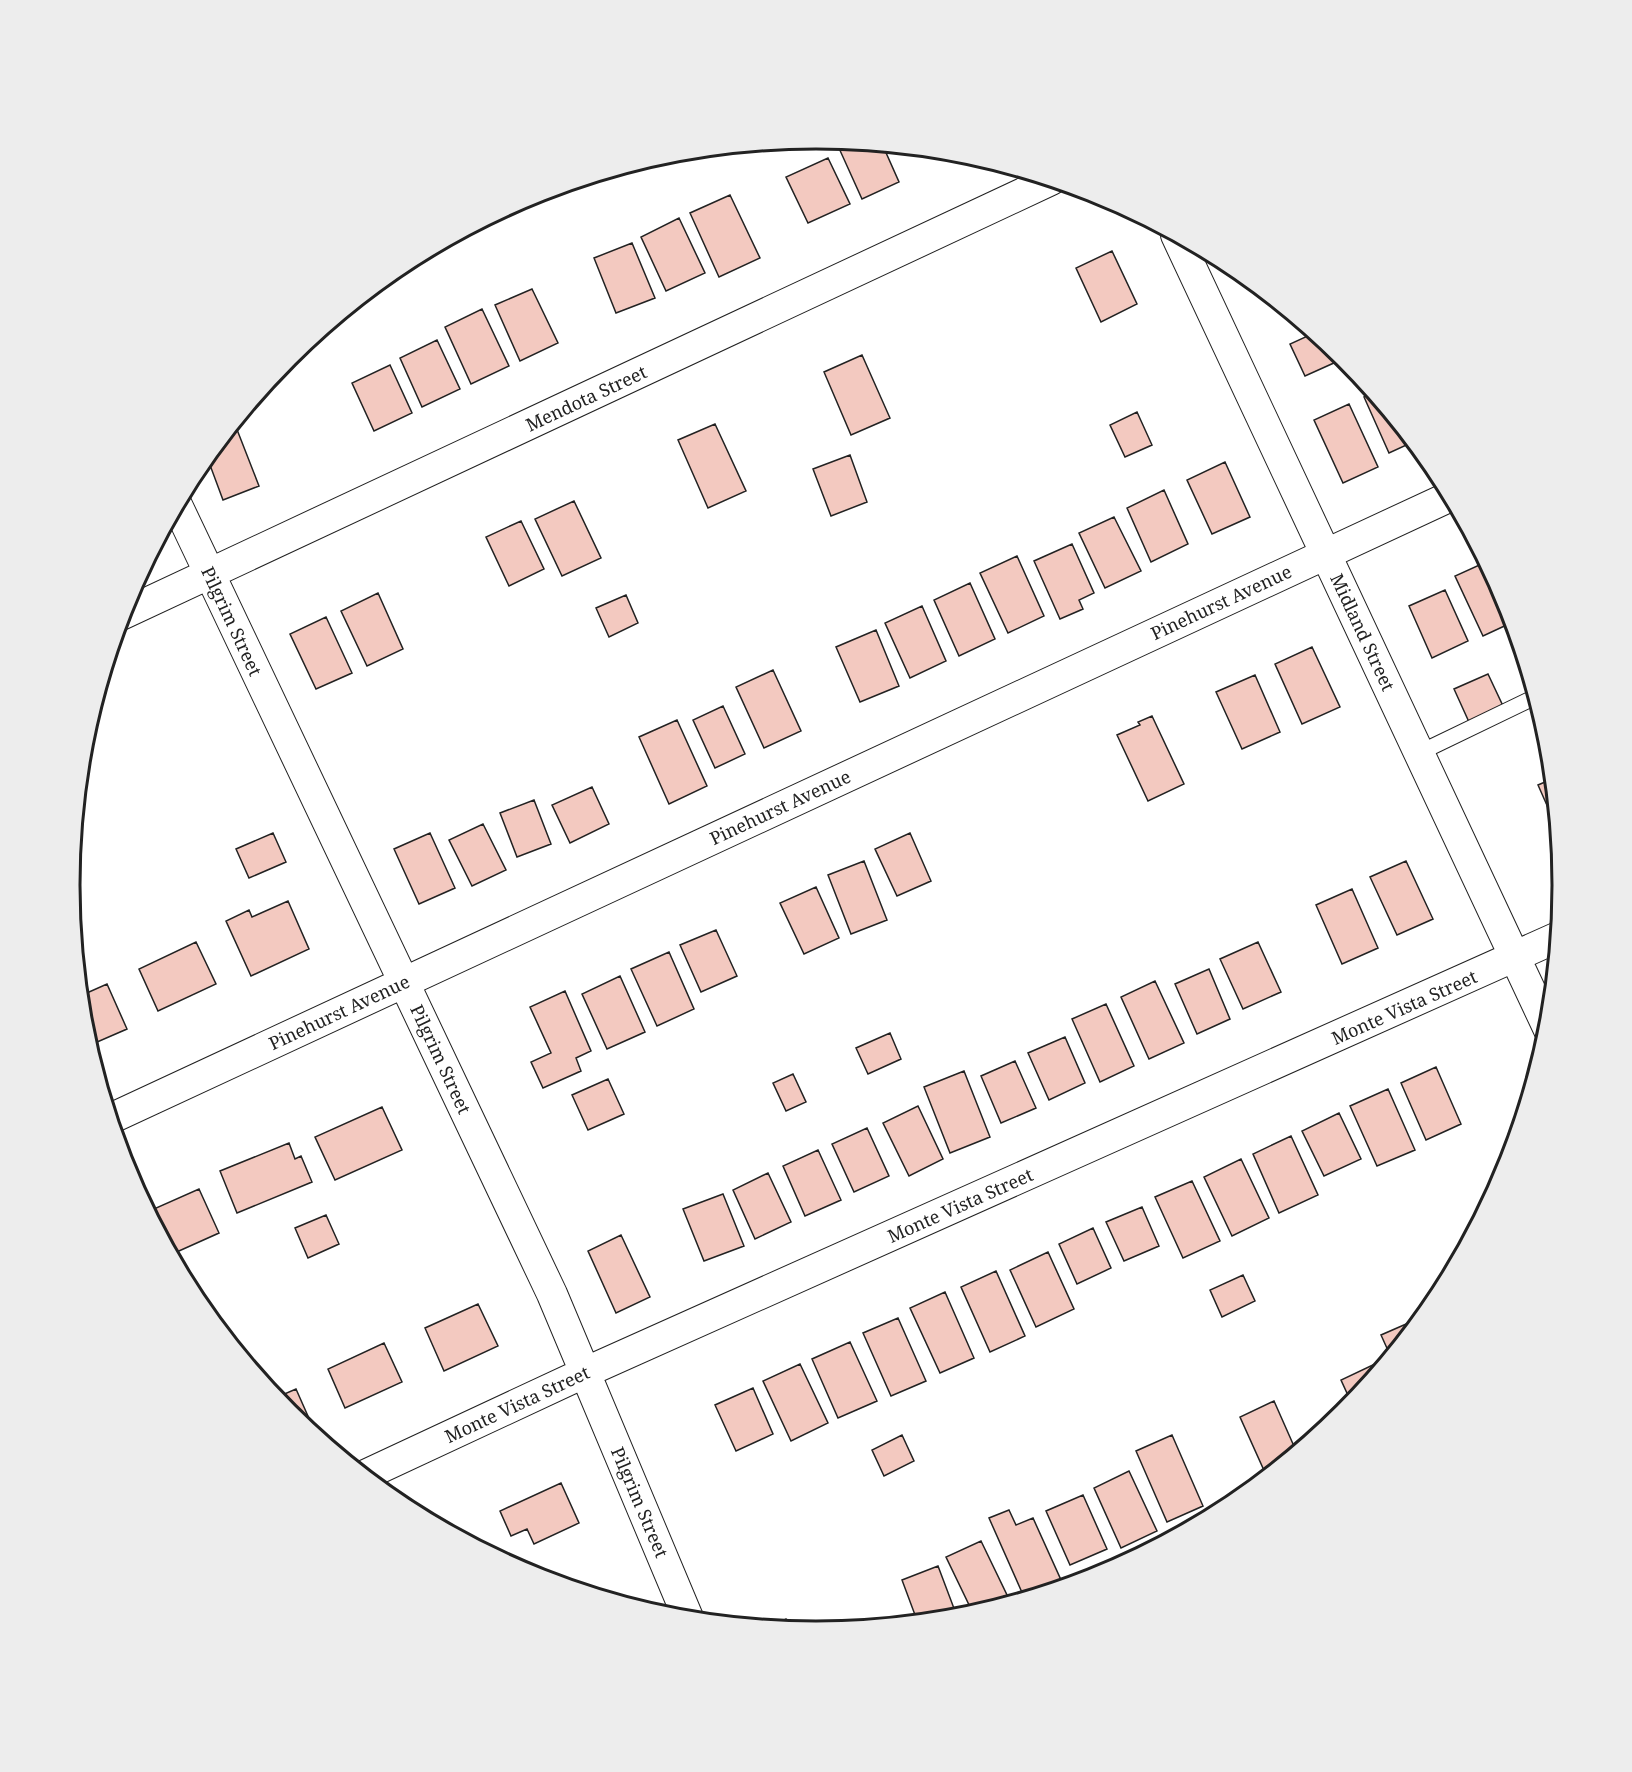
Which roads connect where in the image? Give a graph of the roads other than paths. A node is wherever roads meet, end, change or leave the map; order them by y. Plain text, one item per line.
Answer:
1 (1040, 185) edge
2 (1181, 246) edge
3 (1442, 500) edge
4 (181, 513) edge
5 (1326, 554) junction
6 (209, 574) junction
7 (134, 609) edge
8 (1528, 700) edge
9 (1419, 753) junction
10 (1550, 941) edge
11 (1516, 957) junction
12 (404, 982) junction
13 (1541, 1012) edge
14 (117, 1116) edge
15 (586, 1372) junction
16 (371, 1472) edge
17 (685, 1610) edge

1 - 6 street, Mendota Street
2 - 5 street, Midland Street
3 - 5 street, Pinehurst Avenue
4 - 6 street, Pilgrim Street
5 - 9 street, Midland Street
5 - 12 street, Pinehurst Avenue
6 - 7 street, Mendota Street
6 - 12 street, Pilgrim Street
8 - 9 lane
9 - 11 street, Midland Street
10 - 11 street, Monte Vista Street
11 - 13 street, Midland Street
11 - 15 street, Monte Vista Street
12 - 14 street, Pinehurst Avenue
12 - 15 street, Pilgrim Street
15 - 16 street, Monte Vista Street
15 - 17 street, Pilgrim Street

